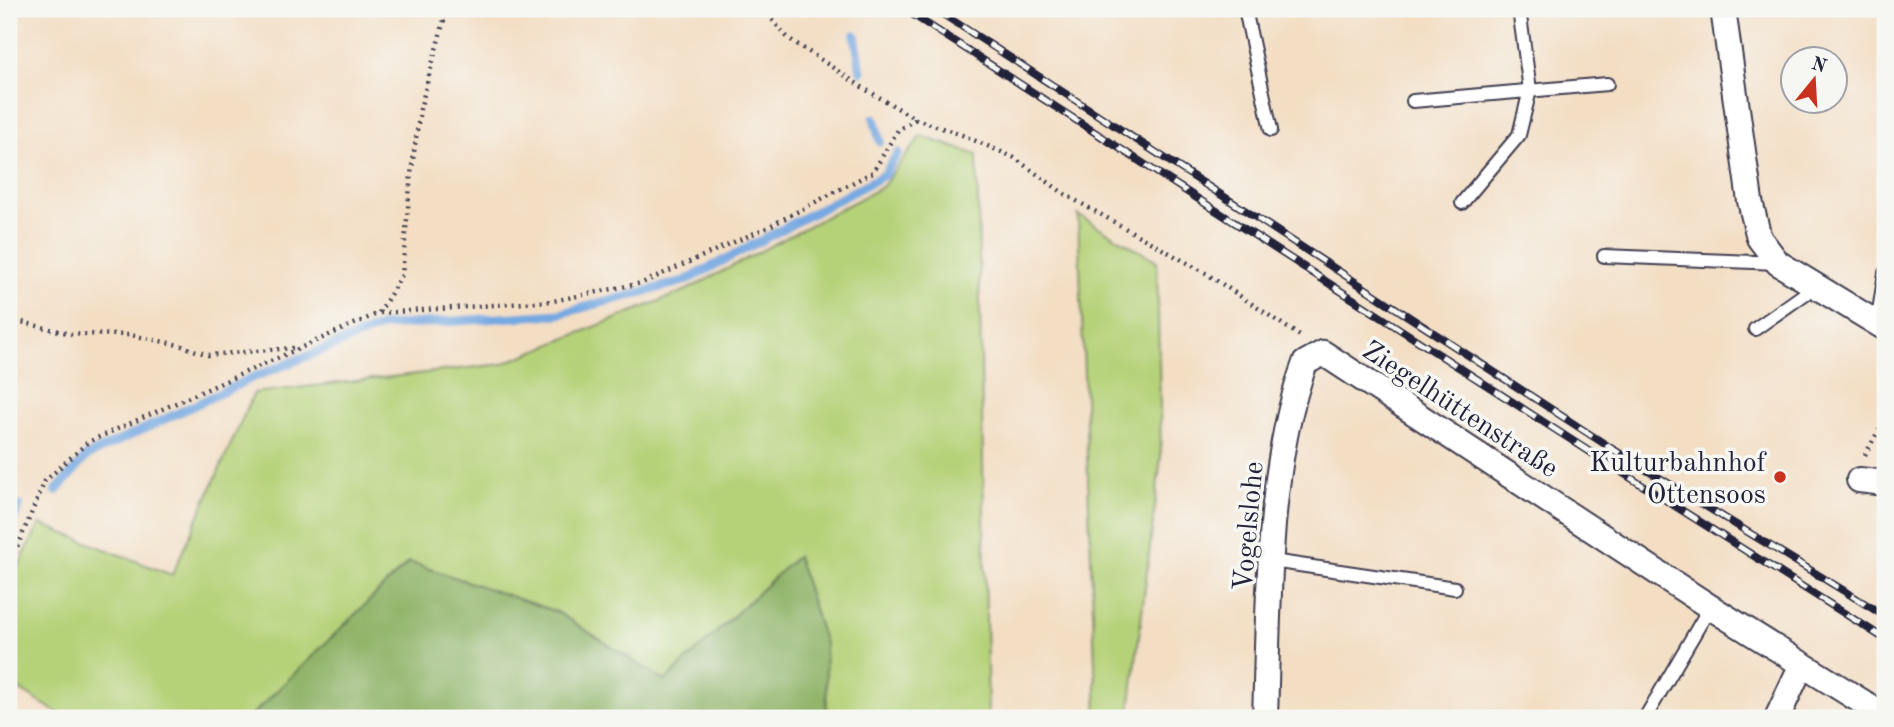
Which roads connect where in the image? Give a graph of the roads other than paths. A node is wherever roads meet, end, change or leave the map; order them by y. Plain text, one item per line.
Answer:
1 (1245, 9) edge
2 (1519, 9) edge
3 (1723, 9) edge
4 (1607, 84) dead end
5 (1530, 90) junction
6 (1413, 101) dead end
7 (1271, 130) dead end
8 (1462, 203) dead end
9 (1604, 256) dead end
10 (1778, 263) junction
11 (1885, 273) edge
12 (1816, 286) junction
13 (1881, 326) edge
14 (1755, 329) dead end
15 (1323, 353) joint
16 (1859, 480) road end
17 (1885, 483) edge
18 (1272, 561) junction
19 (1455, 588) dead end
20 (1710, 607) junction
21 (1802, 664) junction
22 (1885, 716) edge
23 (1265, 718) edge
24 (1645, 718) edge
25 (1777, 718) edge

1 - 7 lane
2 - 5 lane
3 - 10 street
4 - 5 lane
5 - 6 lane
5 - 8 lane
9 - 10 lane
10 - 12 street
11 - 13 lane
12 - 13 street
12 - 14 lane
15 - 18 street, Vogelslohe
15 - 20 street, Ziegelhüttenstraße
16 - 17 street
18 - 19 lane
18 - 23 street, Vogelslohe
20 - 21 street, Ziegelhüttenstraße
20 - 24 lane
21 - 22 street, Ziegelhüttenstraße
21 - 25 street

